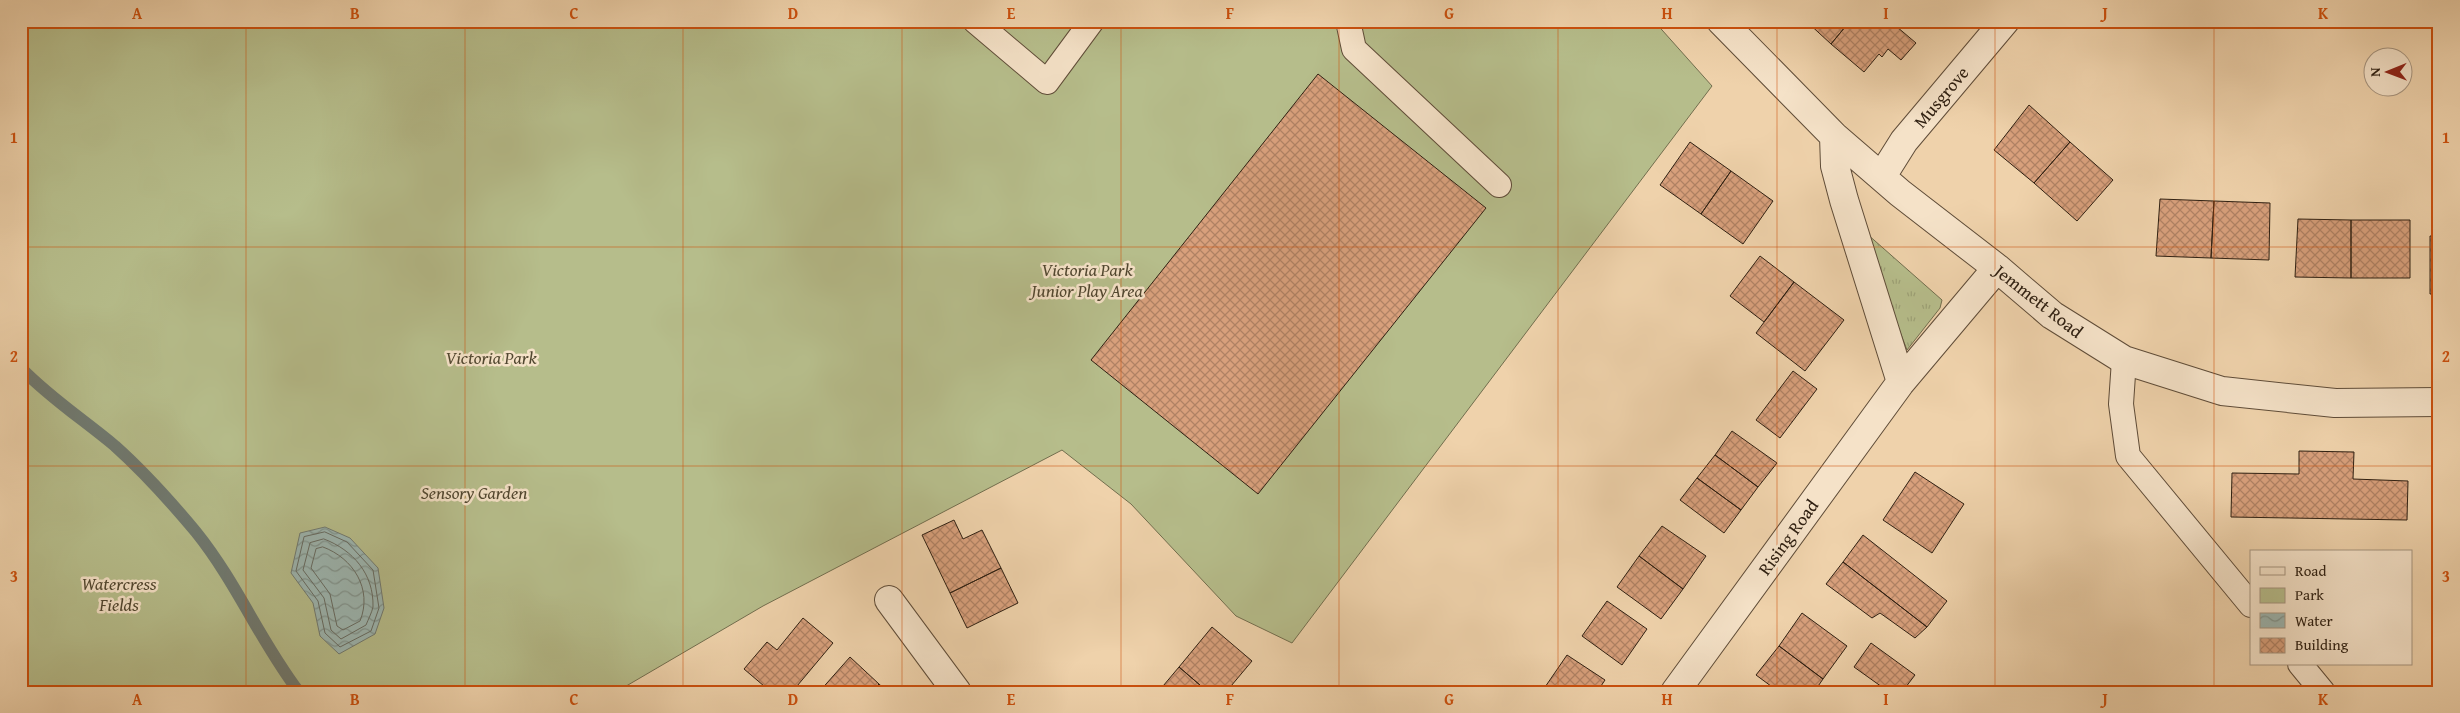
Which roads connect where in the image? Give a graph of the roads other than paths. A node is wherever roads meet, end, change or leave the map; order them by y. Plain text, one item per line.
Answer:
1 (974, 21) edge
2 (1092, 21) edge
3 (1348, 21) edge
4 (1722, 21) edge
5 (2005, 21) edge
6 (1834, 136) junction
7 (1882, 176) junction
8 (1499, 185) dead end
9 (1997, 268) junction
10 (2124, 360) junction
11 (1901, 382) junction
12 (2439, 402) edge
13 (889, 600) dead end
14 (2250, 604) edge
15 (2302, 666) edge
16 (957, 692) edge
17 (1675, 692) edge
18 (2323, 692) edge

1 - 2 lane
3 - 8 lane
4 - 6 street, Jemmett Road
5 - 7 street, Musgrove
6 - 7 street, Jemmett Road
6 - 11 street
7 - 9 street, Jemmett Road
9 - 10 street, Jemmett Road
9 - 11 street, Rising Road
10 - 12 street, Jemmett Road
10 - 14 lane
11 - 17 street, Rising Road
13 - 16 street
15 - 18 lane

